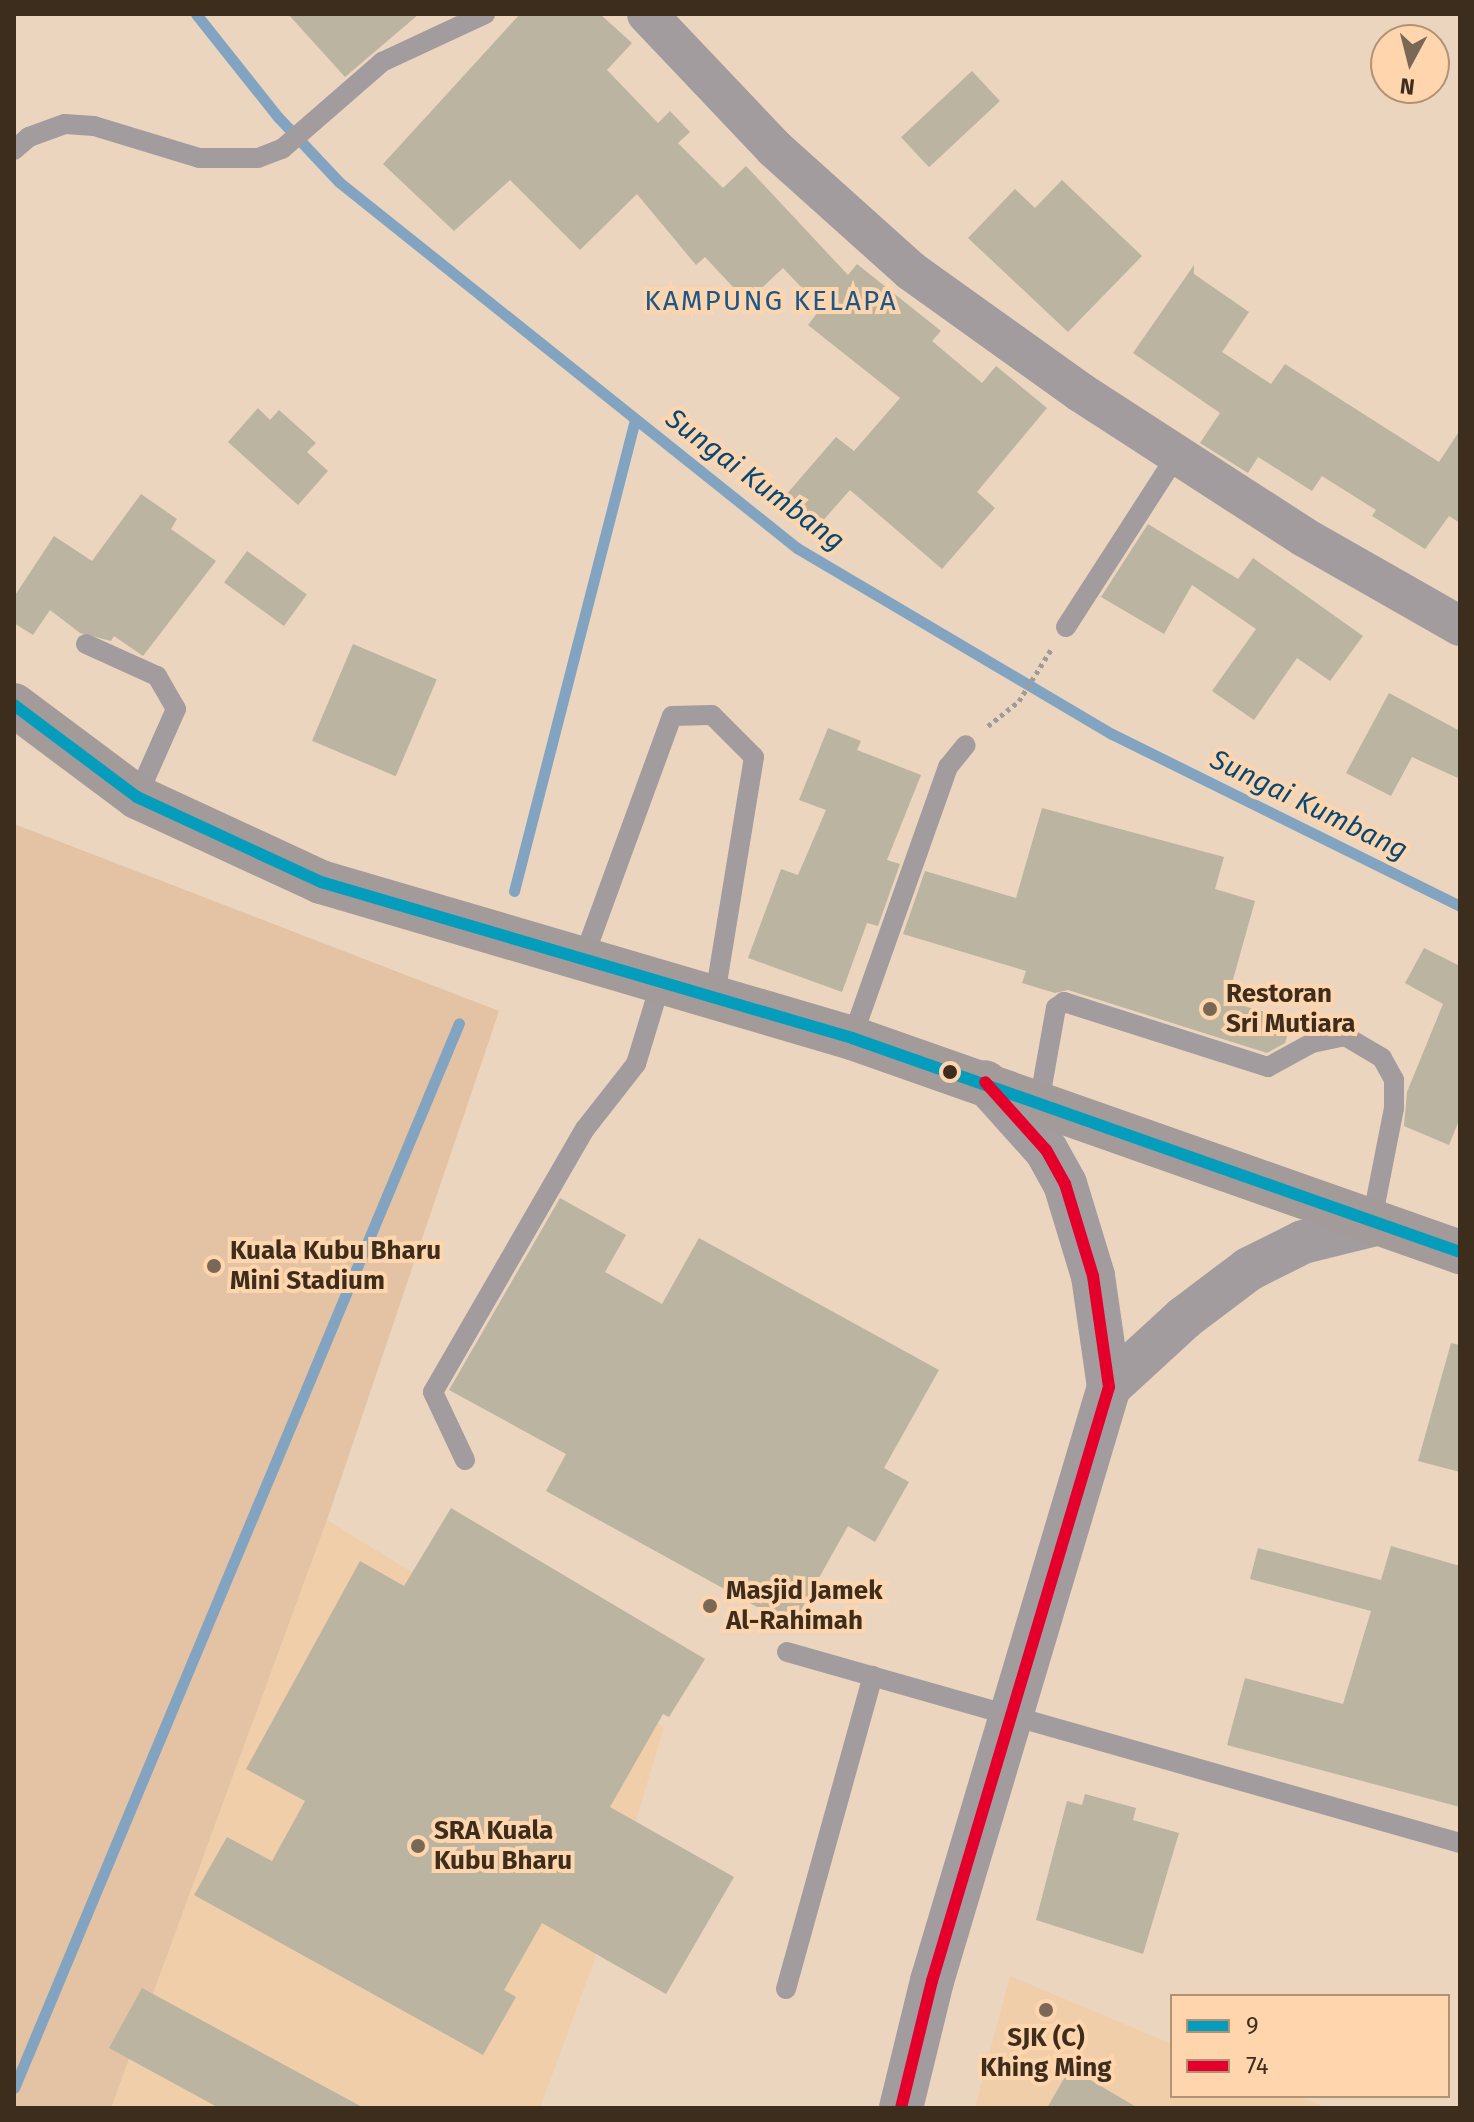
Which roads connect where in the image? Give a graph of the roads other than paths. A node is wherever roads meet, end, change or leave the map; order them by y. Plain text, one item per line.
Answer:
1 (485, 14) edge
2 (647, 14) edge
3 (14, 150) edge
4 (1177, 455) junction
5 (1460, 626) edge
6 (1066, 627) road end
7 (86, 644) dead end
8 (14, 705) edge
9 (966, 745) road end
10 (137, 797) junction
11 (582, 962) junction
12 (660, 985) junction
13 (714, 1000) junction
14 (852, 1038) junction
15 (985, 1082) junction
16 (1039, 1103) junction
17 (1371, 1225) junction
18 (1460, 1252) edge
19 (1109, 1387) junction
20 (465, 1460) dead end
21 (787, 1652) dead end
22 (873, 1676) junction
23 (1015, 1716) junction
24 (1460, 1843) edge
25 (786, 1989) dead end
26 (901, 2108) edge

1 - 3 lane
2 - 4 street
4 - 5 street
4 - 6 lane
7 - 10 lane
8 - 10 main road
9 - 14 lane
10 - 11 main road
11 - 12 main road
11 - 13 lane
12 - 13 main road
12 - 20 lane
13 - 14 main road
14 - 15 main road
15 - 16 main road
15 - 19 street
16 - 17 main road
16 - 17 lane
17 - 18 main road
17 - 19 street
19 - 23 street
21 - 22 lane
22 - 23 lane
22 - 25 lane
23 - 24 lane
23 - 26 street

